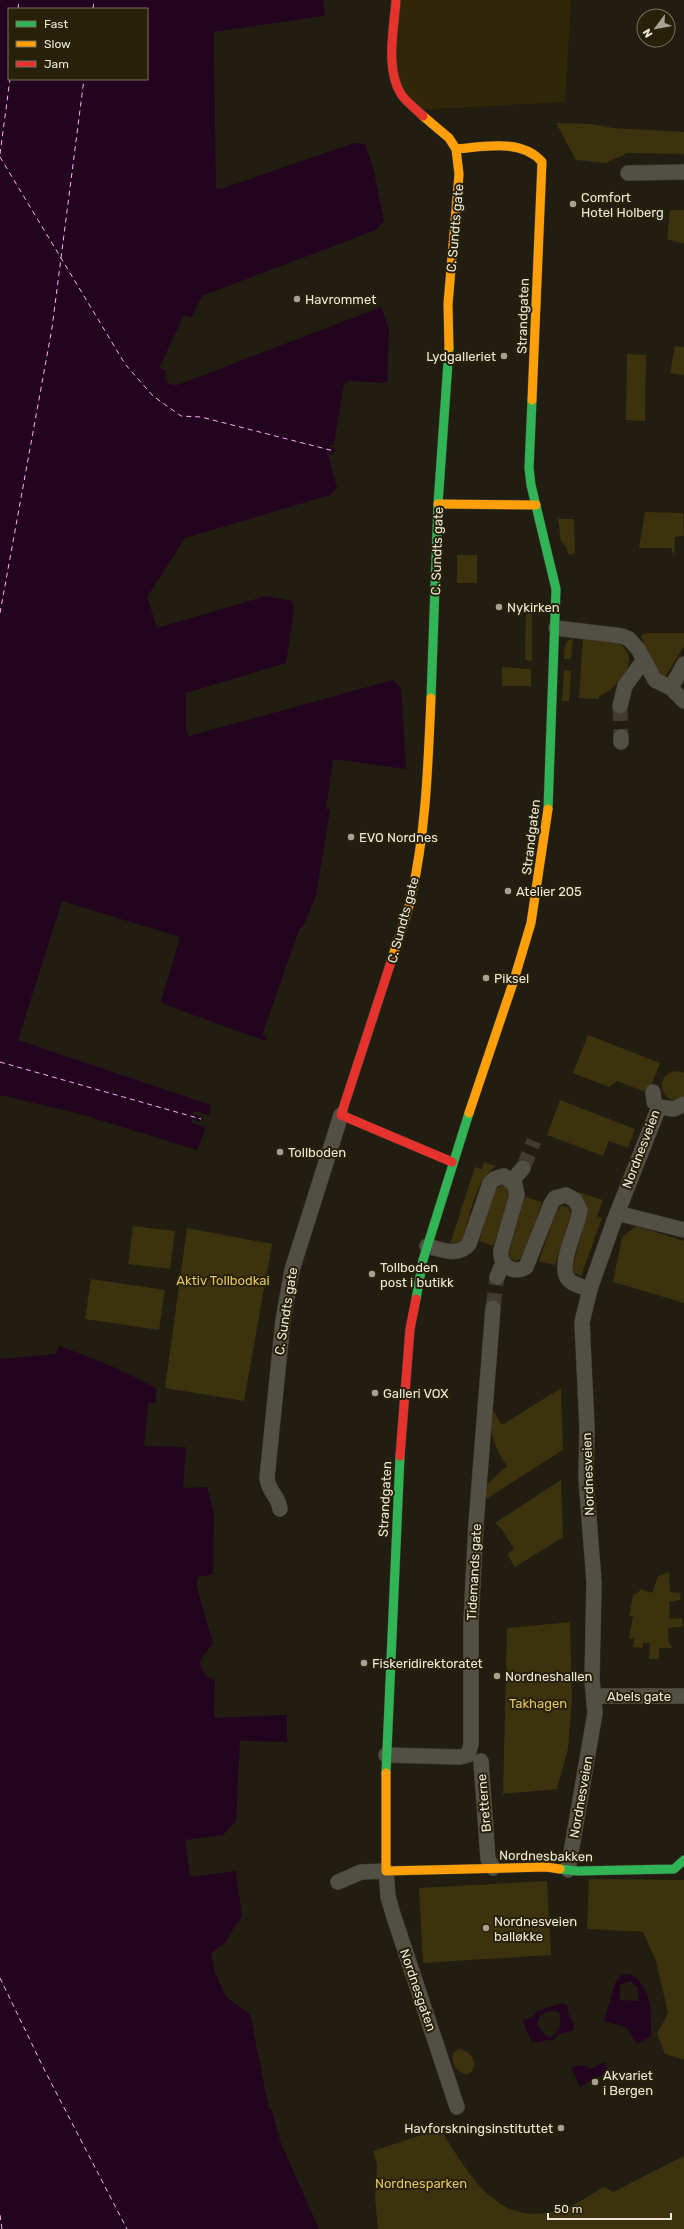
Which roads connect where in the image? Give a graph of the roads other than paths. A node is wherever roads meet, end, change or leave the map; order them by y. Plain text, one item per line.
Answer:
1 (396, 0) edge
2 (456, 148) junction
3 (684, 172) edge
4 (628, 173) dead end
5 (438, 504) junction
6 (536, 505) junction
7 (556, 628) junction
8 (643, 661) junction
9 (684, 664) edge
10 (671, 688) junction
11 (684, 701) edge
12 (620, 706) tunnel mouth
13 (653, 1092) dead end
14 (684, 1104) edge
15 (659, 1107) junction
16 (341, 1115) junction
17 (452, 1162) junction
18 (523, 1168) tunnel mouth
19 (512, 1181) junction
20 (617, 1213) junction
21 (684, 1230) edge
22 (427, 1246) junction
23 (590, 1289) junction
24 (493, 1308) tunnel mouth
25 (280, 1509) dead end
26 (595, 1696) junction
27 (684, 1696) edge
28 (386, 1755) junction
29 (481, 1761) dead end
30 (682, 1862) edge
31 (493, 1868) junction
32 (568, 1870) junction
33 (386, 1871) junction
34 (338, 1882) dead end
35 (457, 2107) dead end

1 - 2 main road
2 - 5 main road, C. Sundts gate
2 - 6 main road, Strandgaten
3 - 4 street
5 - 6 main road
5 - 16 main road, C. Sundts gate
6 - 7 main road, Strandgaten
7 - 8 street
7 - 17 main road, Strandgaten
8 - 10 street
8 - 12 street
9 - 10 street
10 - 11 street
13 - 15 street, Nordnesveien
14 - 15 street
15 - 20 street, Nordnesveien
16 - 17 main road
16 - 25 street, C. Sundts gate
17 - 22 main road, Strandgaten
18 - 19 street
19 - 22 street
19 - 23 street
20 - 21 street
20 - 23 street, Nordnesveien
22 - 28 main road, Strandgaten
23 - 26 street, Nordnesveien
24 - 28 street, Tidemands gate
26 - 27 street, Abels gate
26 - 32 street, Nordnesveien
28 - 33 main road, Nordnesgaten
29 - 31 street, Bretterne
30 - 32 main road, Nordnesbakken
31 - 32 main road, Nordnesbakken
31 - 33 main road, Nordnesbakken
33 - 34 street
33 - 35 street, Nordnesgaten

